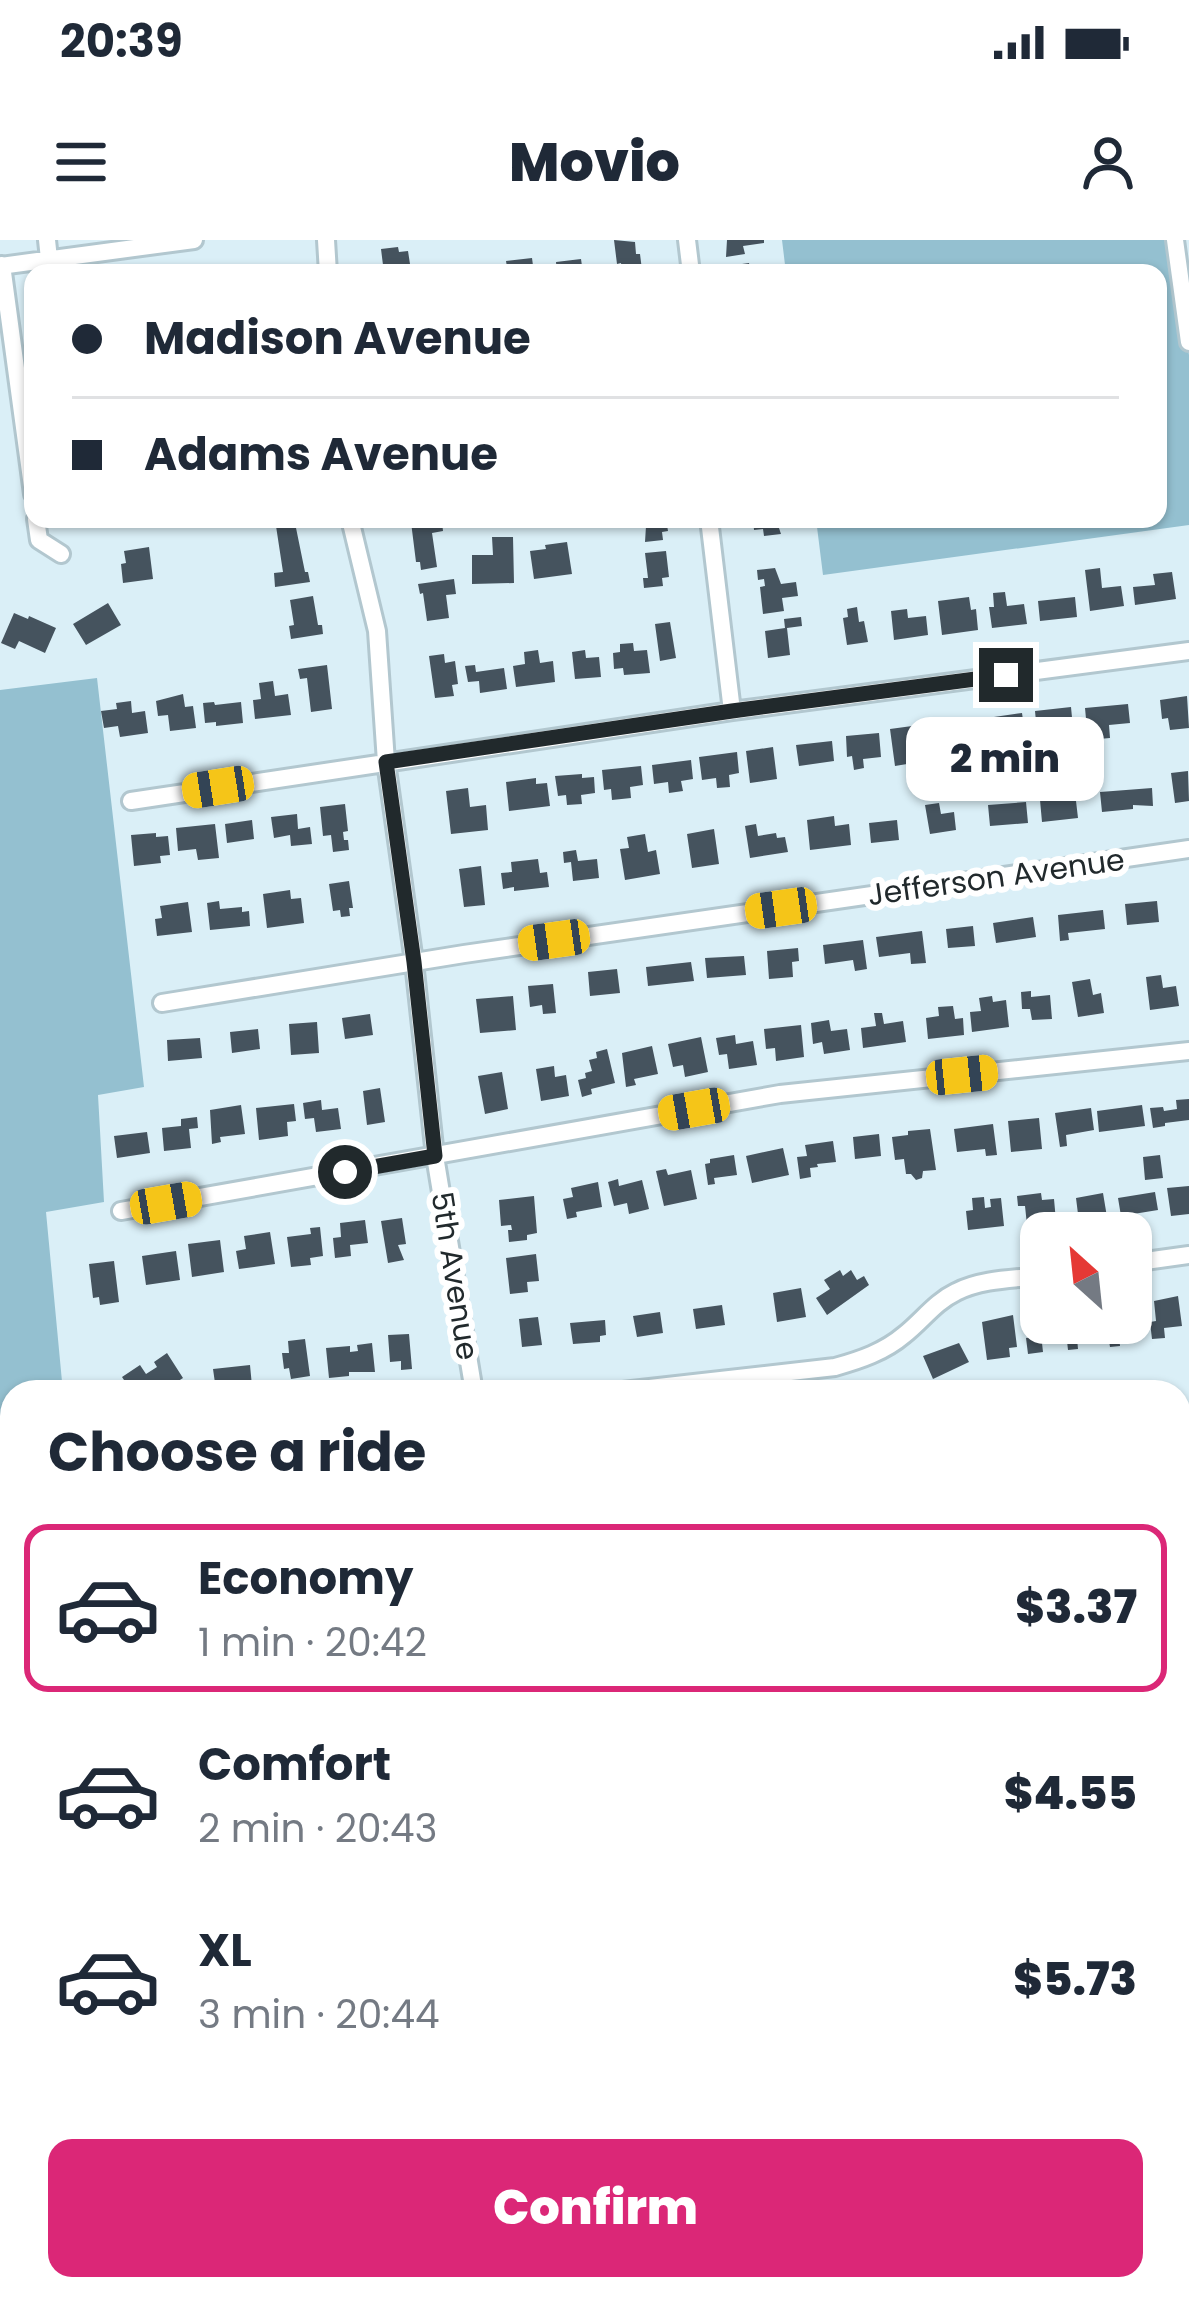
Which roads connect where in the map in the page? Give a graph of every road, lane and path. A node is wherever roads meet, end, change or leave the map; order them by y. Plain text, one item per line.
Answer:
1 (46, 240) edge
2 (194, 240) edge
3 (1175, 240) edge
4 (49, 260) junction
5 (1, 266) edge
6 (1189, 342) edge
7 (24, 430) edge
8 (37, 528) edge
9 (352, 528) edge
10 (710, 528) edge
11 (61, 554) dead end
12 (1189, 651) edge
13 (732, 711) junction
14 (386, 762) junction
15 (131, 801) dead end
16 (1189, 849) edge
17 (414, 962) junction
18 (162, 1003) dead end
19 (1189, 1051) edge
20 (435, 1156) junction
21 (122, 1211) dead end
22 (1189, 1255) edge
23 (1152, 1260) edge
24 (1020, 1279) edge
25 (472, 1380) edge
26 (720, 1380) edge

1 - 4 street
2 - 4 street
3 - 6 street
4 - 5 street
5 - 7 street
8 - 11 street
9 - 14 street, 5th Avenue
10 - 13 street
12 - 13 street
13 - 14 street
14 - 15 street
14 - 17 street, 5th Avenue
16 - 17 street, Jefferson Avenue
17 - 18 street, Jefferson Avenue
17 - 20 street, 5th Avenue
19 - 20 street
20 - 21 street
20 - 25 street, 5th Avenue
22 - 23 street
24 - 26 street

